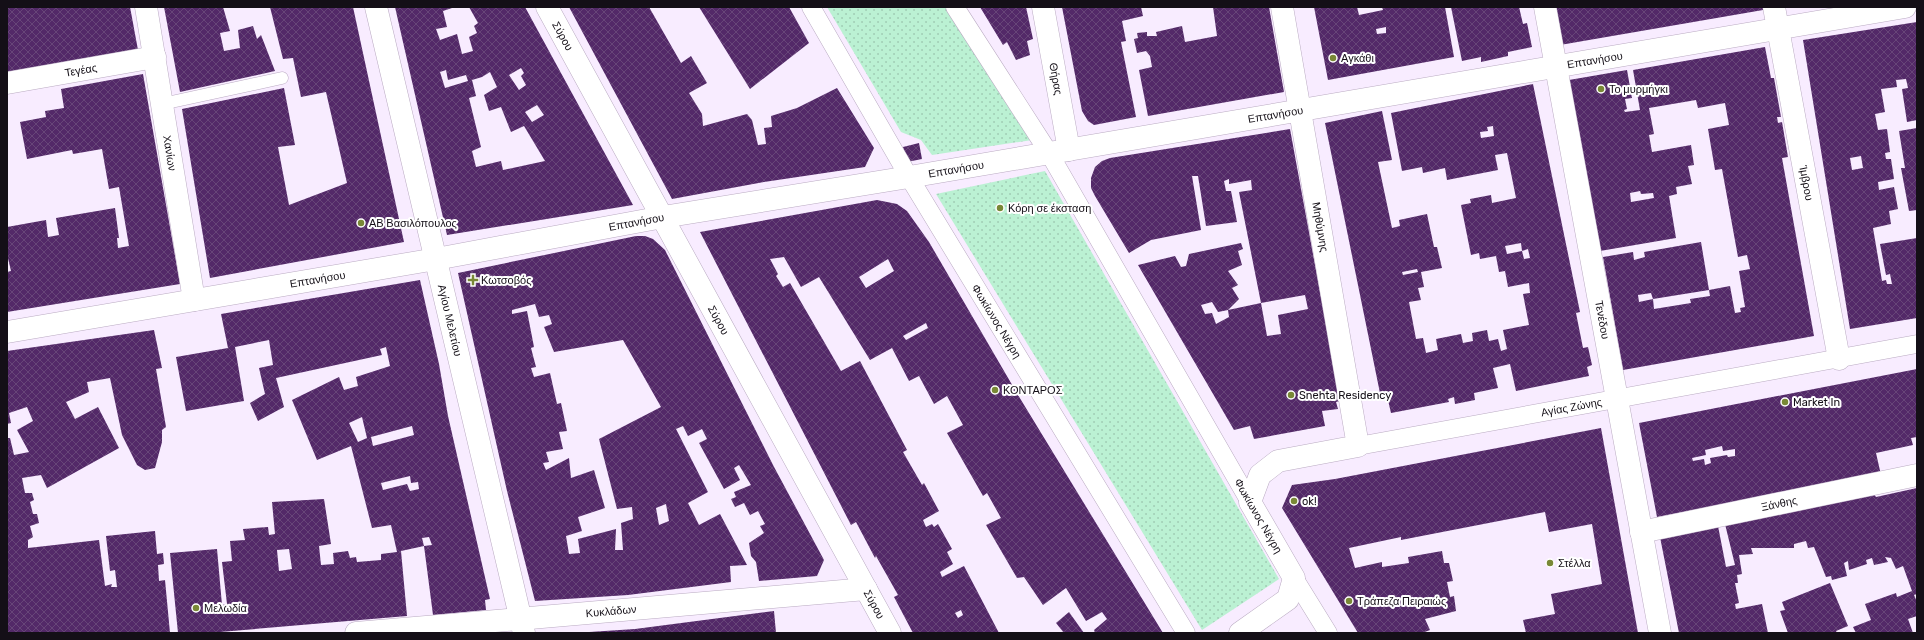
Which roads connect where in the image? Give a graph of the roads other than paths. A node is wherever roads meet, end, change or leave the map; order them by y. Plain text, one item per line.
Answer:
1 (146, 7) edge
2 (376, 7) edge
3 (547, 7) edge
4 (811, 7) edge
5 (955, 7) edge
6 (1043, 7) edge
7 (1282, 7) edge
8 (1545, 7) edge
9 (1774, 7) edge
10 (1905, 7) edge
11 (1778, 29) junction
12 (155, 57) junction
13 (1555, 67) junction
14 (282, 78) dead end
15 (7, 83) edge
16 (162, 104) junction
17 (1300, 110) junction
18 (1059, 152) junction
19 (909, 177) junction
20 (663, 217) junction
21 (436, 259) junction
22 (194, 300) junction
23 (7, 332) edge
24 (1917, 344) edge
25 (1839, 359) junction
26 (1616, 398) junction
27 (1358, 446) junction
28 (1917, 475) edge
29 (1250, 502) junction
30 (1641, 532) junction
31 (1294, 578) junction
32 (866, 589) junction
33 (522, 626) edge
34 (356, 633) edge
35 (890, 633) edge
36 (1186, 633) edge
37 (1240, 633) edge
38 (1328, 633) edge
39 (1660, 633) edge

1 - 12 street, Χανίων
2 - 21 street, Αγίου Μελετίου
3 - 20 street, Σύρου
4 - 19 street, Φωκίωνος Νέγρη
5 - 18 street, Φωκίωνος Νέγρη
6 - 18 street, Θήρας
7 - 17 street, Μηθύμνης
8 - 13 street, Τενέδου
9 - 11 street, Ίμβρου
10 - 11 street, Επτανήσου
11 - 13 street, Επτανήσου
11 - 25 street, Ίμβρου
12 - 15 street, Τεγέας
12 - 16 street, Χανίων
13 - 17 street, Επτανήσου
13 - 26 street, Τενέδου
14 - 16 lane
16 - 22 street, Χανίων
17 - 18 street, Επτανήσου
17 - 27 street, Μηθύμνης
18 - 19 street, Επτανήσου
18 - 29 street, Φωκίωνος Νέγρη
19 - 20 street, Επτανήσου
19 - 36 street, Φωκίωνος Νέγρη
20 - 21 street, Επτανήσου
20 - 32 street, Σύρου
21 - 22 street, Επτανήσου
21 - 33 street, Αγίου Μελετίου
22 - 23 street, Επτανήσου
24 - 25 street, Αγίας Ζώνης
25 - 26 street, Αγίας Ζώνης
26 - 27 street, Αγίας Ζώνης
26 - 30 street, Τενέδου
27 - 29 street, Αγίας Ζώνης
28 - 30 street, Ξάνθης
29 - 31 street, Φωκίωνος Νέγρη
30 - 39 street, Τενέδου
31 - 37 street
31 - 38 street, Φωκίωνος Νέγρη
32 - 33 street, Κυκλάδων
32 - 35 street, Σύρου
33 - 34 street, Κυκλάδων

